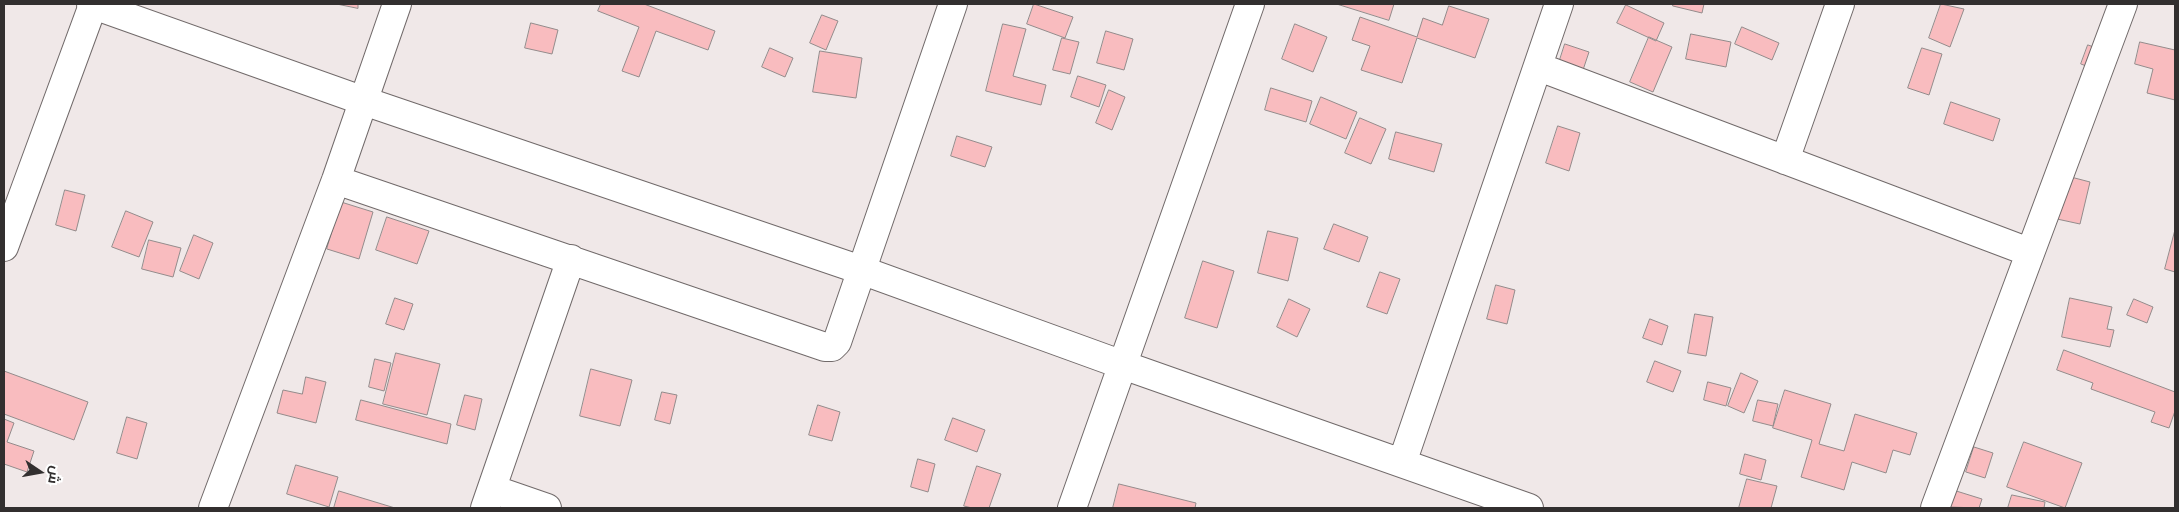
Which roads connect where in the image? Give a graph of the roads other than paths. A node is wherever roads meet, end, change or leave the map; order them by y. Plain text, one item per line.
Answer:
1 (92, 4) edge
2 (397, 4) edge
3 (953, 4) edge
4 (1250, 4) edge
5 (1559, 4) edge
6 (1840, 4) edge
7 (2123, 4) edge
8 (1539, 67) junction
9 (364, 101) junction
10 (1785, 160) junction
11 (336, 180) junction
12 (4, 247) edge
13 (2029, 252) junction
14 (571, 259) junction
15 (861, 270) junction
16 (1123, 365) junction
17 (1402, 463) junction
18 (489, 499) edge
19 (213, 508) edge
20 (547, 508) edge
21 (1072, 508) edge
22 (1529, 508) edge
23 (1935, 508) edge

1 - 9 street
1 - 12 street
2 - 9 street
3 - 15 street
4 - 16 street
5 - 8 street
6 - 10 street
7 - 13 street
8 - 10 street
8 - 17 street
9 - 11 street
9 - 15 street
10 - 13 street
11 - 14 street
11 - 19 street
13 - 23 street
14 - 15 street
14 - 18 street
15 - 16 street
16 - 17 street
16 - 21 street
17 - 22 street
18 - 20 street

